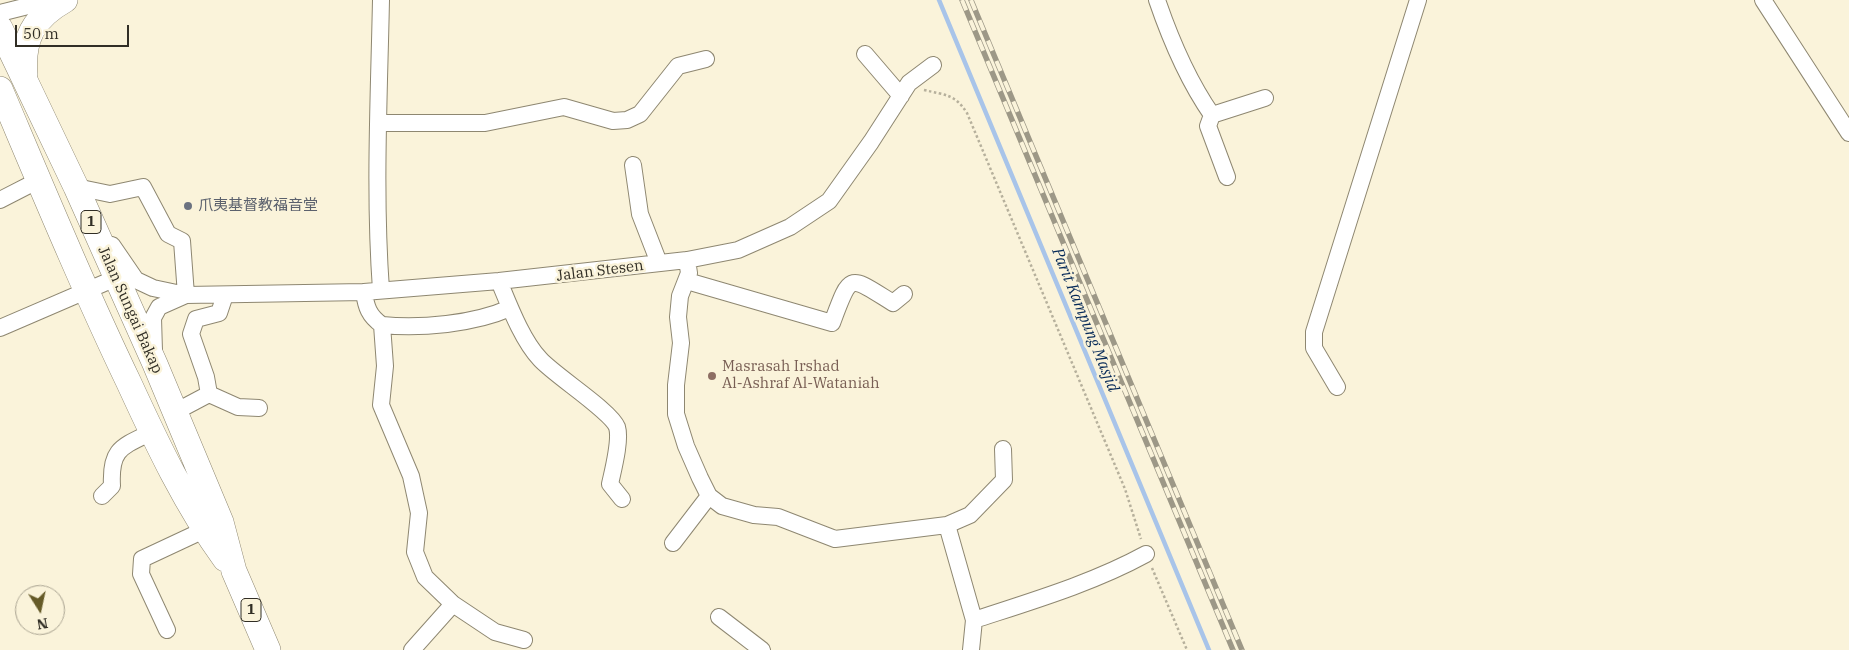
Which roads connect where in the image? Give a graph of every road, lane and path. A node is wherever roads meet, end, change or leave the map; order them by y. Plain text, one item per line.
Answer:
1 (52, 0) edge
2 (65, 0) edge
3 (381, 0) edge
4 (1156, 0) edge
5 (1418, 0) edge
6 (1763, 0) edge
7 (0, 13) edge
8 (0, 28) edge
9 (865, 54) dead end
10 (706, 59) dead end
11 (933, 65) dead end
12 (25, 80) junction
13 (0, 89) edge
14 (905, 90) junction
15 (1266, 98) dead end
16 (1212, 115) junction
17 (378, 123) junction
18 (1849, 133) edge
19 (633, 165) dead end
20 (1228, 177) dead end
21 (39, 180) junction
22 (76, 188) junction
23 (0, 200) edge
24 (687, 260) junction
25 (659, 263) junction
26 (116, 278) junction
27 (687, 281) junction
28 (499, 282) junction
29 (86, 290) junction
30 (381, 290) junction
31 (364, 292) junction
32 (904, 294) dead end
33 (186, 295) junction
34 (225, 295) junction
35 (510, 308) junction
36 (382, 325) junction
37 (0, 328) edge
38 (155, 364) junction
39 (1337, 387) dead end
40 (209, 394) junction
41 (259, 408) dead end
42 (175, 412) junction
43 (152, 432) junction
44 (1003, 449) dead end
45 (102, 496) dead end
46 (709, 496) junction
47 (622, 499) dead end
48 (204, 515) junction
49 (947, 525) junction
50 (673, 543) dead end
51 (1146, 554) junction
52 (453, 604) junction
53 (718, 617) dead end
54 (974, 620) junction
55 (167, 630) dead end
56 (524, 640) dead end
57 (268, 650) edge
58 (412, 650) edge
59 (762, 650) edge
60 (971, 650) edge
61 (1186, 650) edge

1 - 7 street
2 - 12 highway
3 - 17 street
4 - 16 street
5 - 39 street
6 - 18 street
8 - 12 highway, Jalan Sungai Bakap / 1
9 - 14 street
10 - 17 street
11 - 14 street, Jalan Stesen
12 - 22 highway, Jalan Sungai Bakap / 1
13 - 21 highway, Jalan Sungai Bakap / 1
14 - 24 street, Jalan Stesen
14 - 51 path
15 - 16 street
16 - 20 street
17 - 30 street
19 - 25 street
21 - 23 street
21 - 29 highway, Jalan Sungai Bakap / 1
22 - 26 highway, Jalan Sungai Bakap / 1
22 - 33 street, Jalan Stesen
22 - 33 street
24 - 25 street, Jalan Stesen
24 - 27 street
25 - 28 street, Jalan Stesen
26 - 29 street
26 - 38 highway, Jalan Sungai Bakap / 1
27 - 32 street
27 - 46 street
28 - 30 street, Jalan Stesen
28 - 35 street
29 - 37 street
29 - 43 highway, Jalan Sungai Bakap / 1
30 - 31 street, Jalan Stesen
31 - 34 street, Jalan Stesen
31 - 36 street
33 - 34 street, Jalan Stesen
33 - 38 street, Jalan Stesen
34 - 40 street
35 - 36 street
35 - 47 street
36 - 52 street
38 - 42 highway, Jalan Sungai Bakap / 1
40 - 41 street
40 - 42 street
42 - 48 highway, Jalan Sungai Bakap / 1
43 - 45 street
43 - 48 highway, Jalan Sungai Bakap / 1
44 - 49 street
46 - 49 street
46 - 50 street
48 - 55 street
48 - 57 highway, Jalan Sungai Bakap / 1
49 - 54 street
51 - 54 street
51 - 61 path
52 - 56 street
52 - 58 street
53 - 59 street
54 - 60 street

